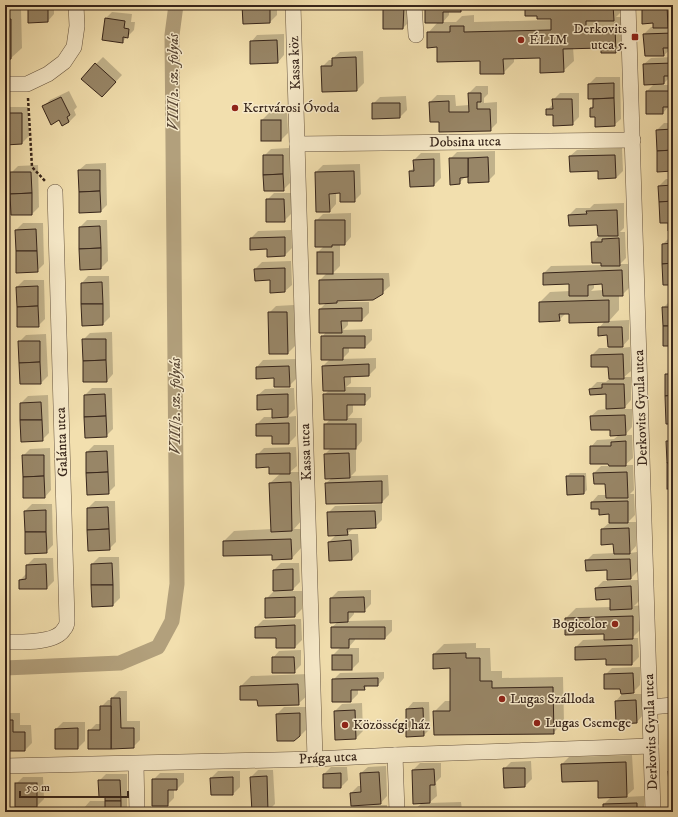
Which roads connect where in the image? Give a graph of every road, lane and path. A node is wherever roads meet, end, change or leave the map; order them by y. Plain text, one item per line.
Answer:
1 (76, 5) edge
2 (293, 5) edge
3 (414, 5) edge
4 (628, 5) edge
5 (416, 35) dead end
6 (5, 84) edge
7 (27, 84) junction
8 (633, 140) junction
9 (297, 144) junction
10 (55, 192) joint
11 (5, 642) edge
12 (673, 705) edge
13 (650, 707) junction
14 (651, 746) junction
15 (395, 754) junction
16 (315, 759) junction
17 (136, 764) junction
18 (5, 766) edge
19 (137, 812) edge
20 (397, 812) edge
21 (653, 812) edge

1 - 7 street
2 - 9 street, Kassa köz
3 - 5 street
4 - 8 street, Derkovits Gyula utca
6 - 7 street
7 - 10 path
8 - 9 street, Dobsina utca
8 - 13 street, Derkovits Gyula utca
9 - 16 street, Kassa utca
10 - 11 street, Galánta utca
12 - 13 street
13 - 14 street, Derkovits Gyula utca
14 - 15 street, Prága utca
14 - 21 street, Derkovits Gyula utca
15 - 16 street, Prága utca
15 - 20 street
16 - 17 street, Prága utca
17 - 18 street, Prága utca
17 - 19 street

